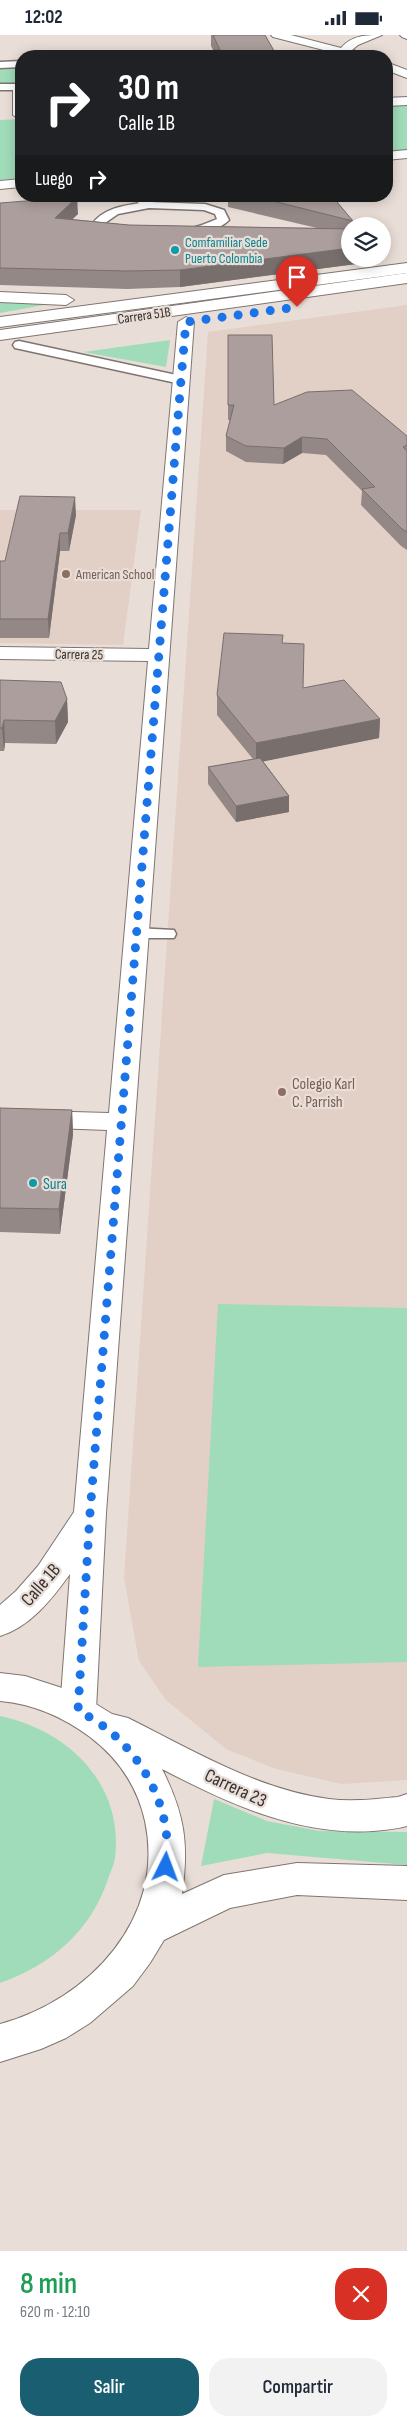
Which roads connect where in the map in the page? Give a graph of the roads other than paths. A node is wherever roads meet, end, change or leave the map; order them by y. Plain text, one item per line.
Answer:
1 (277, 35) edge
2 (376, 35) edge
3 (342, 50) edge
4 (346, 50) edge
5 (15, 64) edge
6 (0, 65) edge
7 (393, 69) edge
8 (407, 74) edge
9 (0, 87) edge
10 (15, 87) edge
11 (407, 101) edge
12 (393, 102) edge
13 (407, 155) edge
14 (393, 156) edge
15 (15, 184) edge
16 (0, 185) edge
17 (141, 202) edge
18 (153, 202) edge
19 (407, 268) edge
20 (407, 278) edge
21 (407, 292) edge
22 (0, 297) edge
23 (153, 301) junction
24 (0, 322) edge
25 (186, 322) junction
26 (0, 335) edge
27 (19, 345) junction
28 (0, 348) edge
29 (181, 380) junction
30 (0, 653) edge
31 (158, 655) junction
32 (136, 934) junction
33 (167, 934) dead end
34 (0, 1118) edge
35 (121, 1122) junction
36 (90, 1513) junction
37 (0, 1623) edge
38 (0, 1687) edge
39 (78, 1710) junction
40 (407, 1811) edge
41 (407, 1883) edge
42 (148, 1929) junction
43 (0, 2043) edge

1 - 3 street
2 - 4 street
5 - 6 lane
7 - 8 street
9 - 10 lane
11 - 12 street
13 - 14 street
15 - 16 street
17 - 18 lane
19 - 23 street
20 - 26 street, Carrera 51B
21 - 25 street, Carrera 51B
22 - 23 street
23 - 24 street
25 - 27 street, Carrera 51B
25 - 29 street, Calle 1B
27 - 28 street, Carrera 51B
27 - 29 lane
29 - 31 street, Calle 1B
30 - 31 street, Carrera 25
31 - 32 street, Calle 1B
32 - 33 lane
32 - 35 street, Calle 1B
34 - 35 street
35 - 36 street, Calle 1B
36 - 37 street, Calle 1B
36 - 39 street, Calle 1B
38 - 39 street
39 - 40 street, Carrera 23
39 - 42 street
41 - 42 street
42 - 43 street

